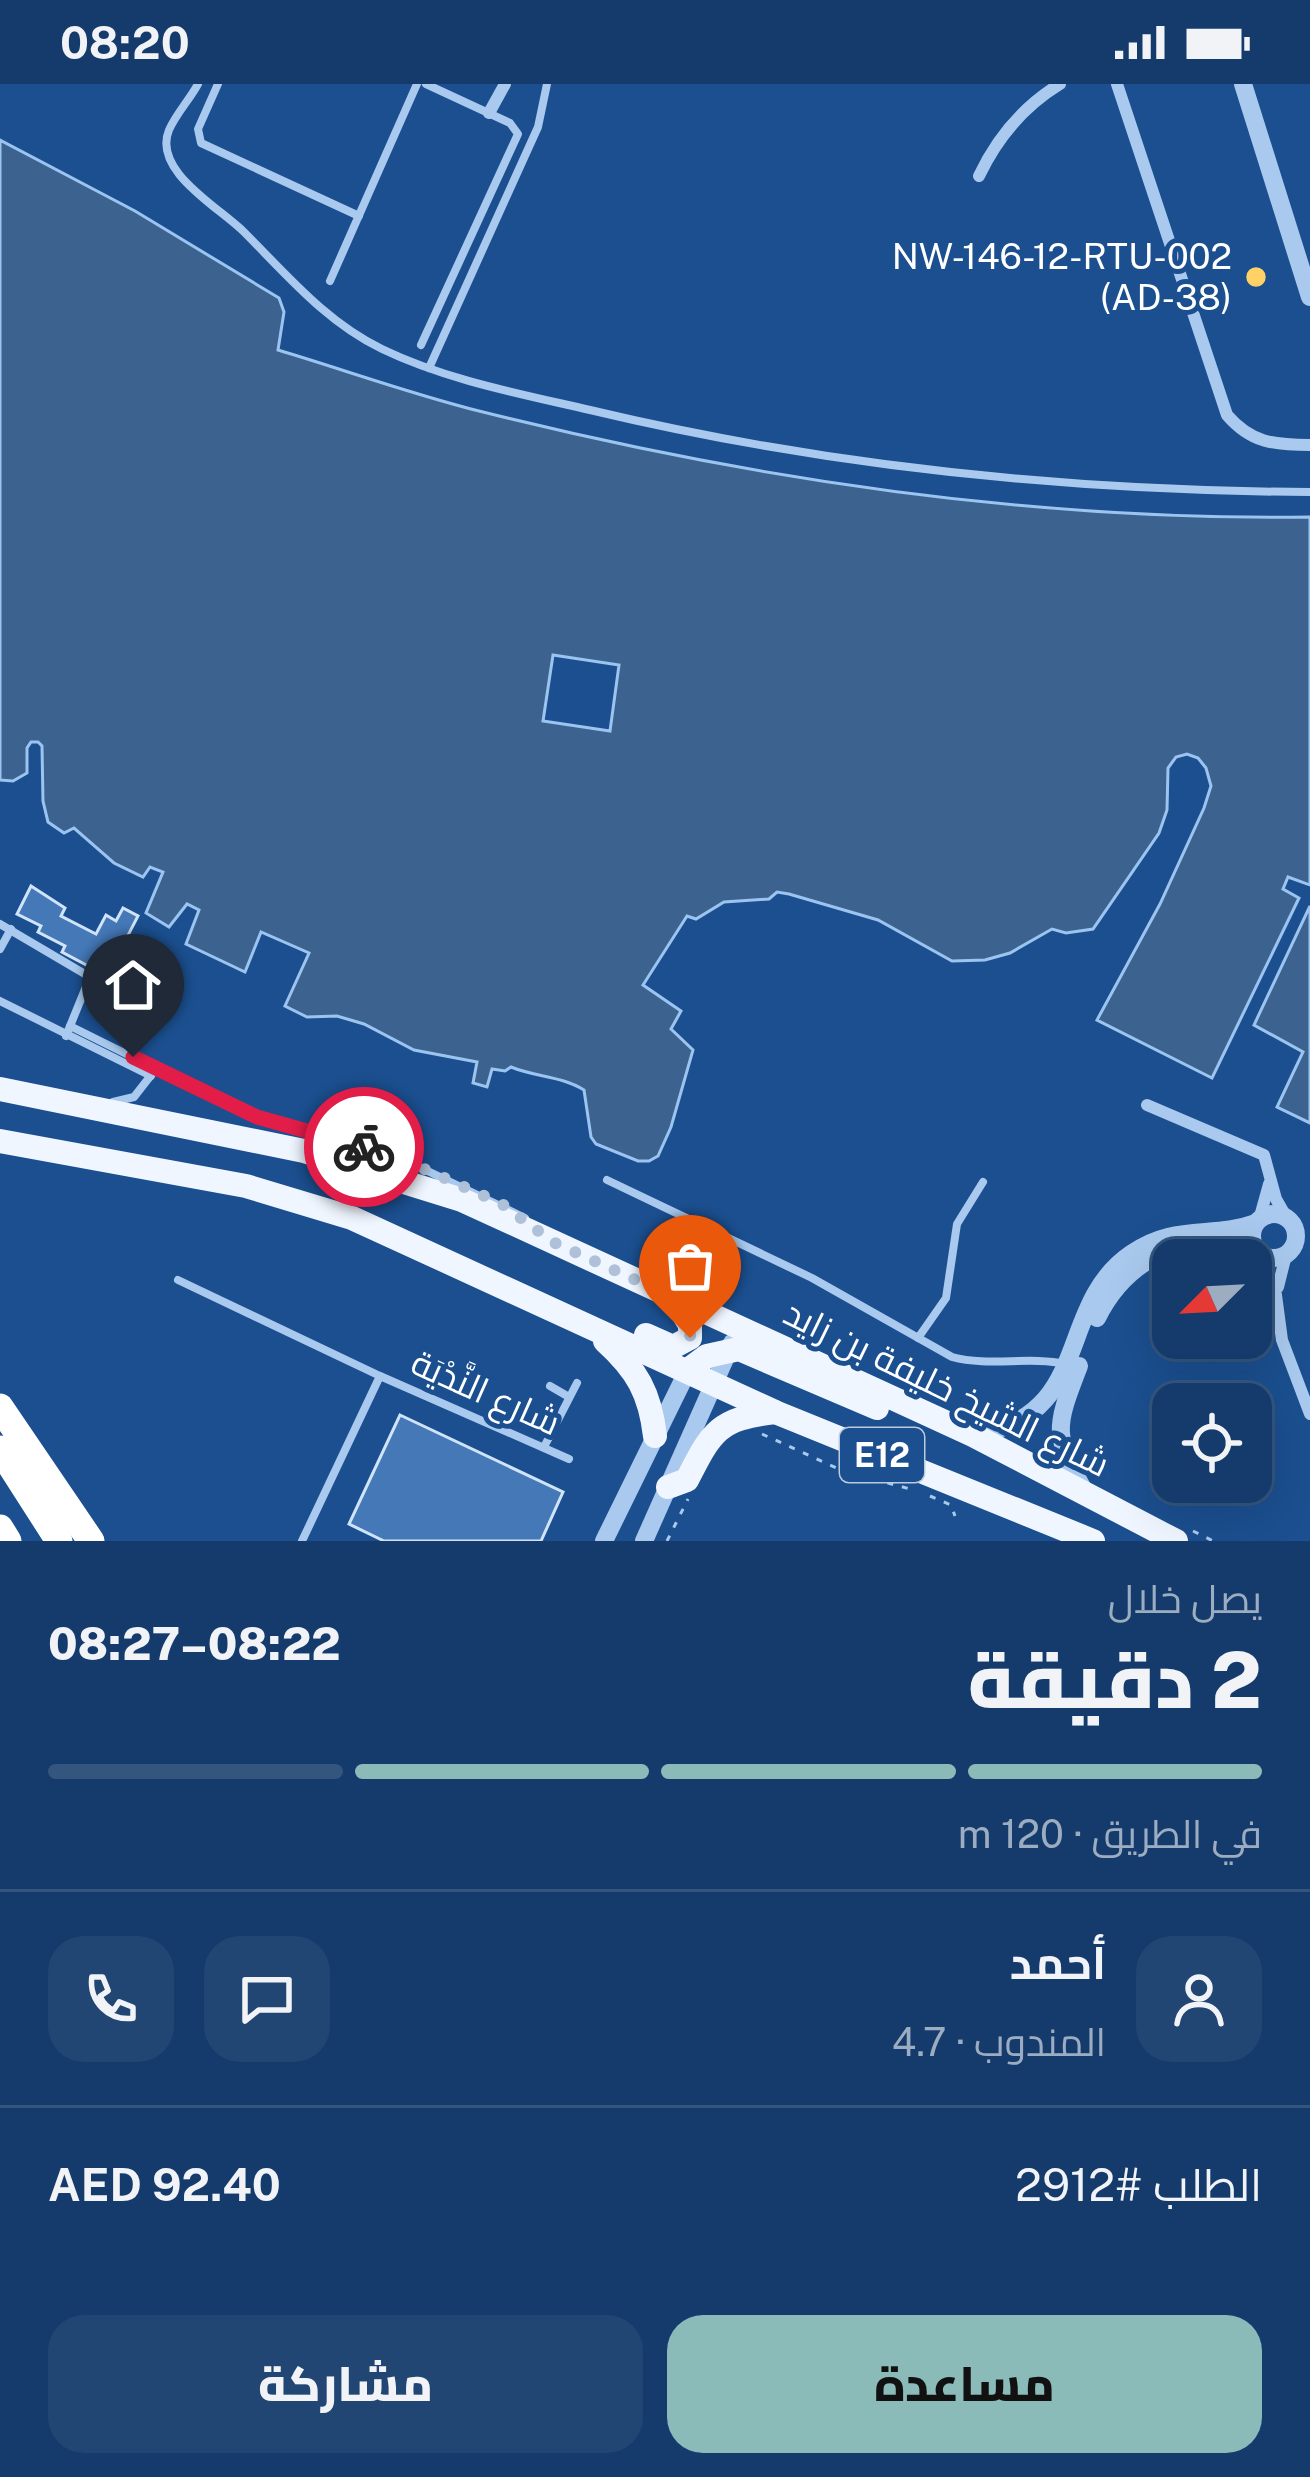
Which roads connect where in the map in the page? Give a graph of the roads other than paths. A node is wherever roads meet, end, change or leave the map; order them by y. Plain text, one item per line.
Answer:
1 (198, 84) edge
2 (218, 84) edge
3 (422, 84) edge
4 (505, 84) edge
5 (548, 84) edge
6 (1060, 84) edge
7 (1117, 84) edge
8 (1244, 84) edge
9 (489, 113) junction
10 (979, 176) dead end
11 (358, 216) junction
12 (330, 280) dead end
13 (1310, 297) edge
14 (421, 345) dead end
15 (429, 368) junction
16 (1310, 445) edge
17 (1310, 492) edge
18 (0, 924) edge
19 (11, 929) junction
20 (0, 949) edge
21 (0, 1001) edge
22 (68, 1031) junction
23 (153, 1072) junction
24 (0, 1089) edge
25 (1148, 1105) dead end
26 (89, 1110) junction
27 (0, 1141) edge
28 (1270, 1177) junction
29 (607, 1180) dead end
30 (983, 1181) dead end
31 (1258, 1221) junction
32 (1296, 1223) edge
33 (1253, 1239) edge
34 (553, 1242) junction
35 (1310, 1246) edge
36 (1288, 1254) junction
37 (1152, 1257) edge
38 (1272, 1259) edge
39 (488, 1279) junction
40 (178, 1280) dead end
41 (1272, 1284) edge
42 (1276, 1294) junction
43 (673, 1297) junction
44 (585, 1323) junction
45 (734, 1338) junction
46 (918, 1338) junction
47 (1068, 1364) junction
48 (688, 1370) junction
49 (380, 1376) junction
50 (577, 1383) dead end
51 (715, 1383) junction
52 (550, 1386) dead end
53 (570, 1397) junction
54 (0, 1407) edge
55 (775, 1412) junction
56 (1310, 1414) edge
57 (973, 1435) junction
58 (655, 1436) junction
59 (544, 1447) junction
60 (0, 1449) edge
61 (569, 1459) dead end
62 (668, 1487) junction
63 (1087, 1496) junction
64 (1052, 1523) junction
65 (0, 1528) edge
66 (8, 1541) edge
67 (59, 1541) edge
68 (91, 1541) edge
69 (302, 1541) edge
70 (604, 1541) edge
71 (644, 1541) edge
72 (1080, 1541) edge
73 (1093, 1541) edge
74 (1176, 1541) edge

1 - 15 lane
2 - 11 lane
3 - 9 lane
3 - 11 lane
4 - 9 street
5 - 15 lane
6 - 10 street
7 - 16 street
8 - 13 street
9 - 14 lane
11 - 12 lane
15 - 17 lane
18 - 19 lane
19 - 20 lane
19 - 22 lane
21 - 22 lane
22 - 23 lane
23 - 26 lane
23 - 34 lane
24 - 26 main road, شارع الشيخ خليفة بن زايد / E12
25 - 28 street
26 - 34 main road, شارع الشيخ خليفة بن زايد / E12
27 - 39 main road, شارع الشيخ خليفة بن زايد / E12
28 - 31 street
28 - 32 street
29 - 46 lane
30 - 46 lane
31 - 32 street
31 - 33 street
31 - 47 street
32 - 36 street
34 - 43 main road, شارع الشيخ خليفة بن زايد / E12
35 - 36 street
36 - 38 street
36 - 42 street
37 - 63 street
39 - 43 main road
39 - 44 main road, شارع الشيخ خليفة بن زايد / E12
40 - 49 lane, شارع النَّدْيَة
41 - 42 street
42 - 56 street
43 - 45 main road, شارع الشيخ خليفة بن زايد / E12
44 - 48 main road, شارع الشيخ خليفة بن زايد / E12
44 - 58 main road
45 - 48 main road
45 - 51 street
45 - 57 main road, شارع الشيخ خليفة بن زايد / E12
46 - 47 lane
47 - 57 street
48 - 51 main road, شارع الشيخ خليفة بن زايد / E12
48 - 58 street
49 - 59 lane, شارع النَّدْيَة
49 - 69 lane
50 - 53 lane
51 - 55 main road, شارع الشيخ خليفة بن زايد / E12
51 - 62 street
52 - 53 lane
53 - 59 lane
54 - 68 highway
55 - 62 main road
55 - 64 main road, شارع الشيخ خليفة بن زايد / E12
57 - 63 main road, شارع الشيخ خليفة بن زايد / E12
58 - 70 street
59 - 61 lane, شارع النَّدْيَة
60 - 67 highway
62 - 71 street
63 - 74 main road, شارع الشيخ خليفة بن زايد / E12
64 - 72 main road
64 - 73 main road, شارع الشيخ خليفة بن زايد / E12
65 - 66 highway

